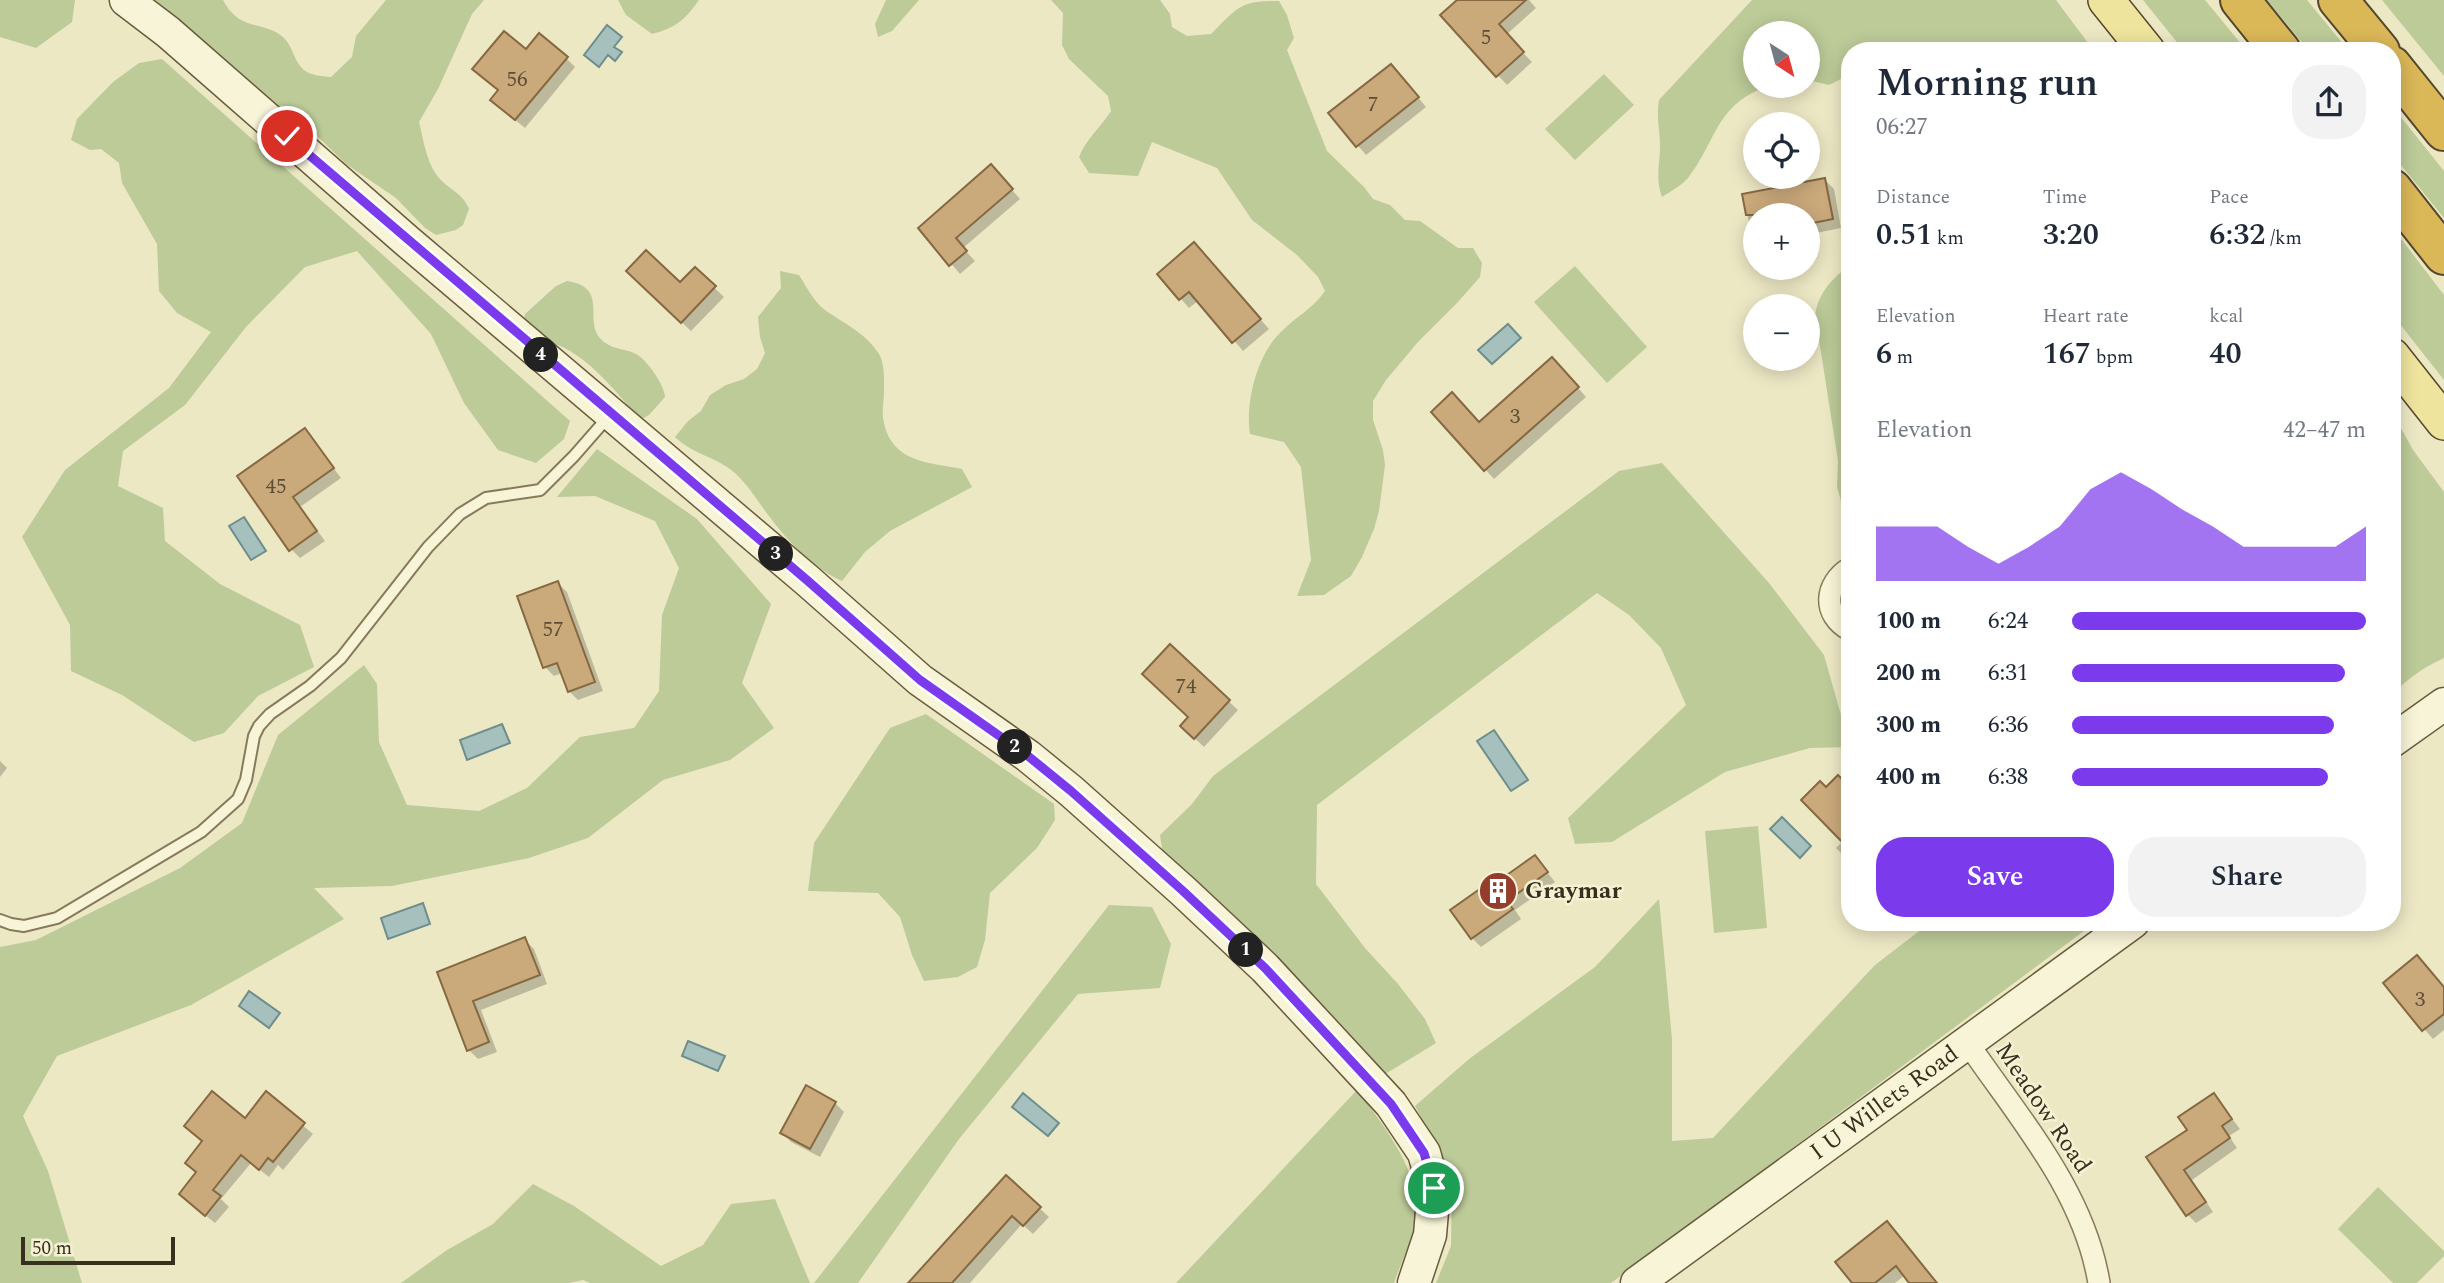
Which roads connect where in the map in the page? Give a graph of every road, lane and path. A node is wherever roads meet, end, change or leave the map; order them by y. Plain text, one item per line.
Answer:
1 (126, 0) edge
2 (2106, 0) edge
3 (2240, 0) edge
4 (2339, 0) edge
5 (2140, 42) edge
6 (2274, 42) edge
7 (2374, 42) edge
8 (2401, 68) edge
9 (2401, 76) edge
10 (2444, 104) edge
11 (2444, 131) edge
12 (2401, 200) edge
13 (2444, 255) edge
14 (2401, 367) edge
15 (610, 414) junction
16 (2444, 422) edge
17 (1841, 574) edge
18 (1841, 625) edge
19 (2444, 704) edge
20 (2401, 735) edge
21 (0, 920) edge
22 (2121, 931) edge
23 (1967, 1042) junction
24 (1414, 1283) edge
25 (1637, 1283) edge
26 (2099, 1283) edge

1 - 15 street
2 - 5 main road
3 - 6 highway
4 - 7 highway
8 - 10 highway
9 - 11 highway
12 - 13 highway
14 - 16 main road
15 - 21 lane
15 - 24 street
17 - 18 street
19 - 20 street
22 - 23 street, I U Willets Road
23 - 25 street, I U Willets Road
23 - 26 street, Meadow Road

